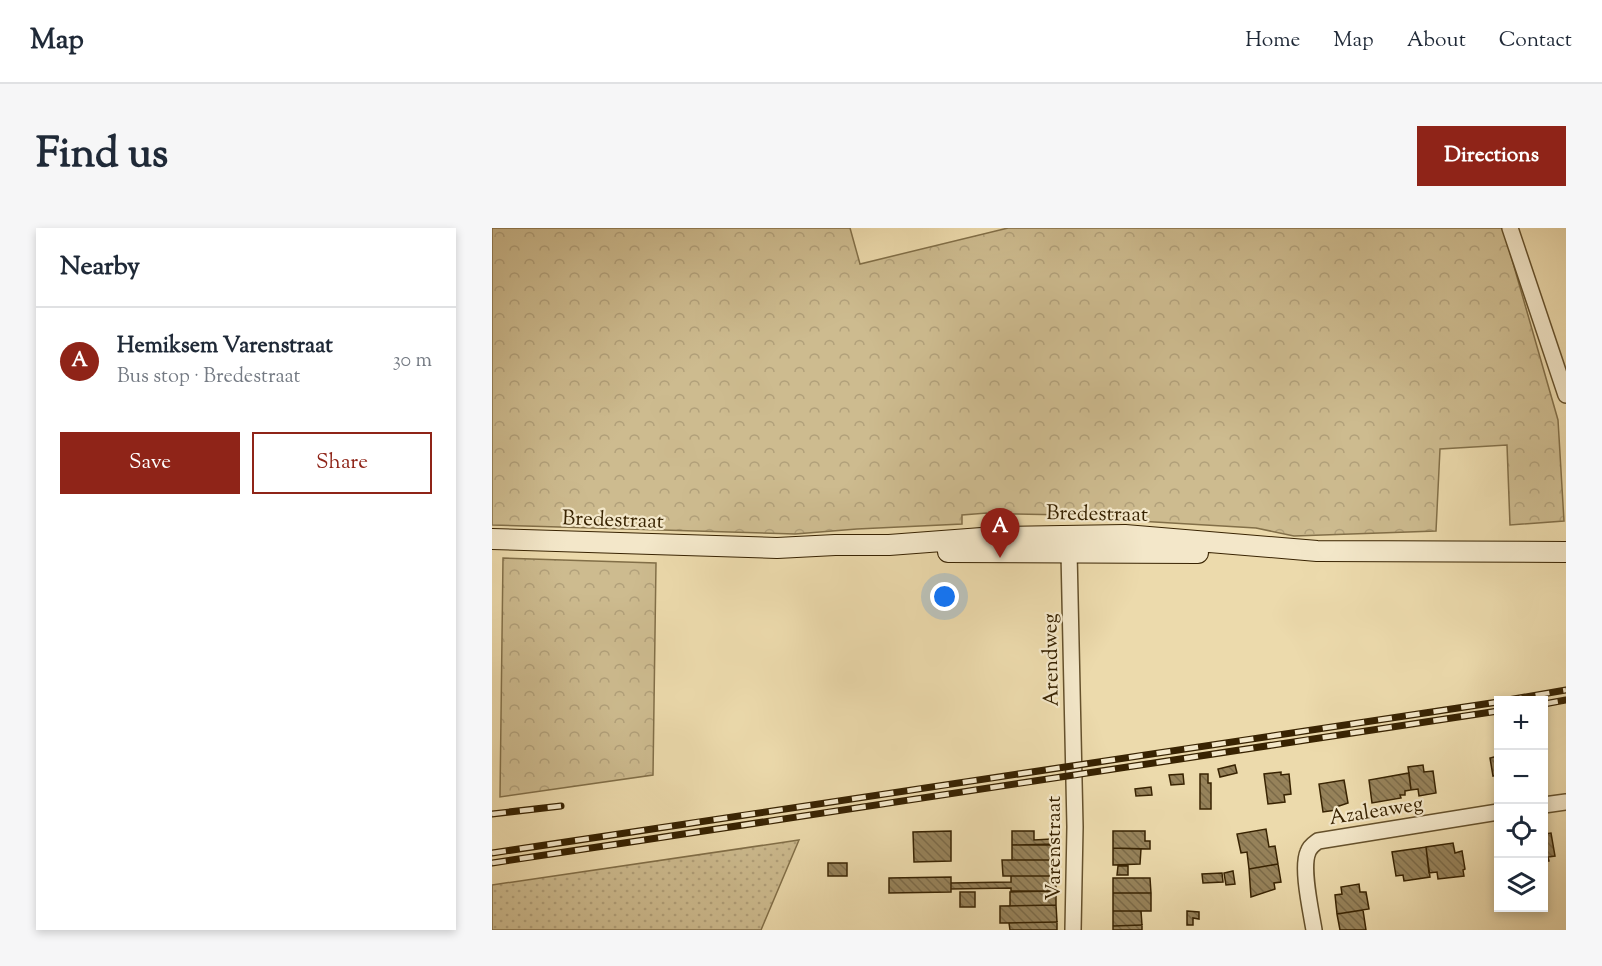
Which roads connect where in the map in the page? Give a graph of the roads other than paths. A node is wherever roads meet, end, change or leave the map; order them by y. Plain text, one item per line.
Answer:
1 (1510, 228) edge
2 (1566, 395) edge
3 (492, 539) edge
4 (804, 548) junction
5 (1317, 551) junction
6 (1069, 552) junction
7 (1566, 552) edge
8 (1073, 766) joint
9 (1566, 802) edge
10 (1548, 804) edge
11 (1494, 813) edge
12 (1073, 930) edge
13 (1314, 930) edge

1 - 2 street
3 - 4 main road, Bredestraat
4 - 5 main road, Bredestraat
4 - 6 main road, Bredestraat
5 - 6 main road, Bredestraat
5 - 7 main road, Bredestraat
6 - 8 street, Arendweg
8 - 12 street, Varenstraat
9 - 10 street
11 - 13 street, Azaleaweg

